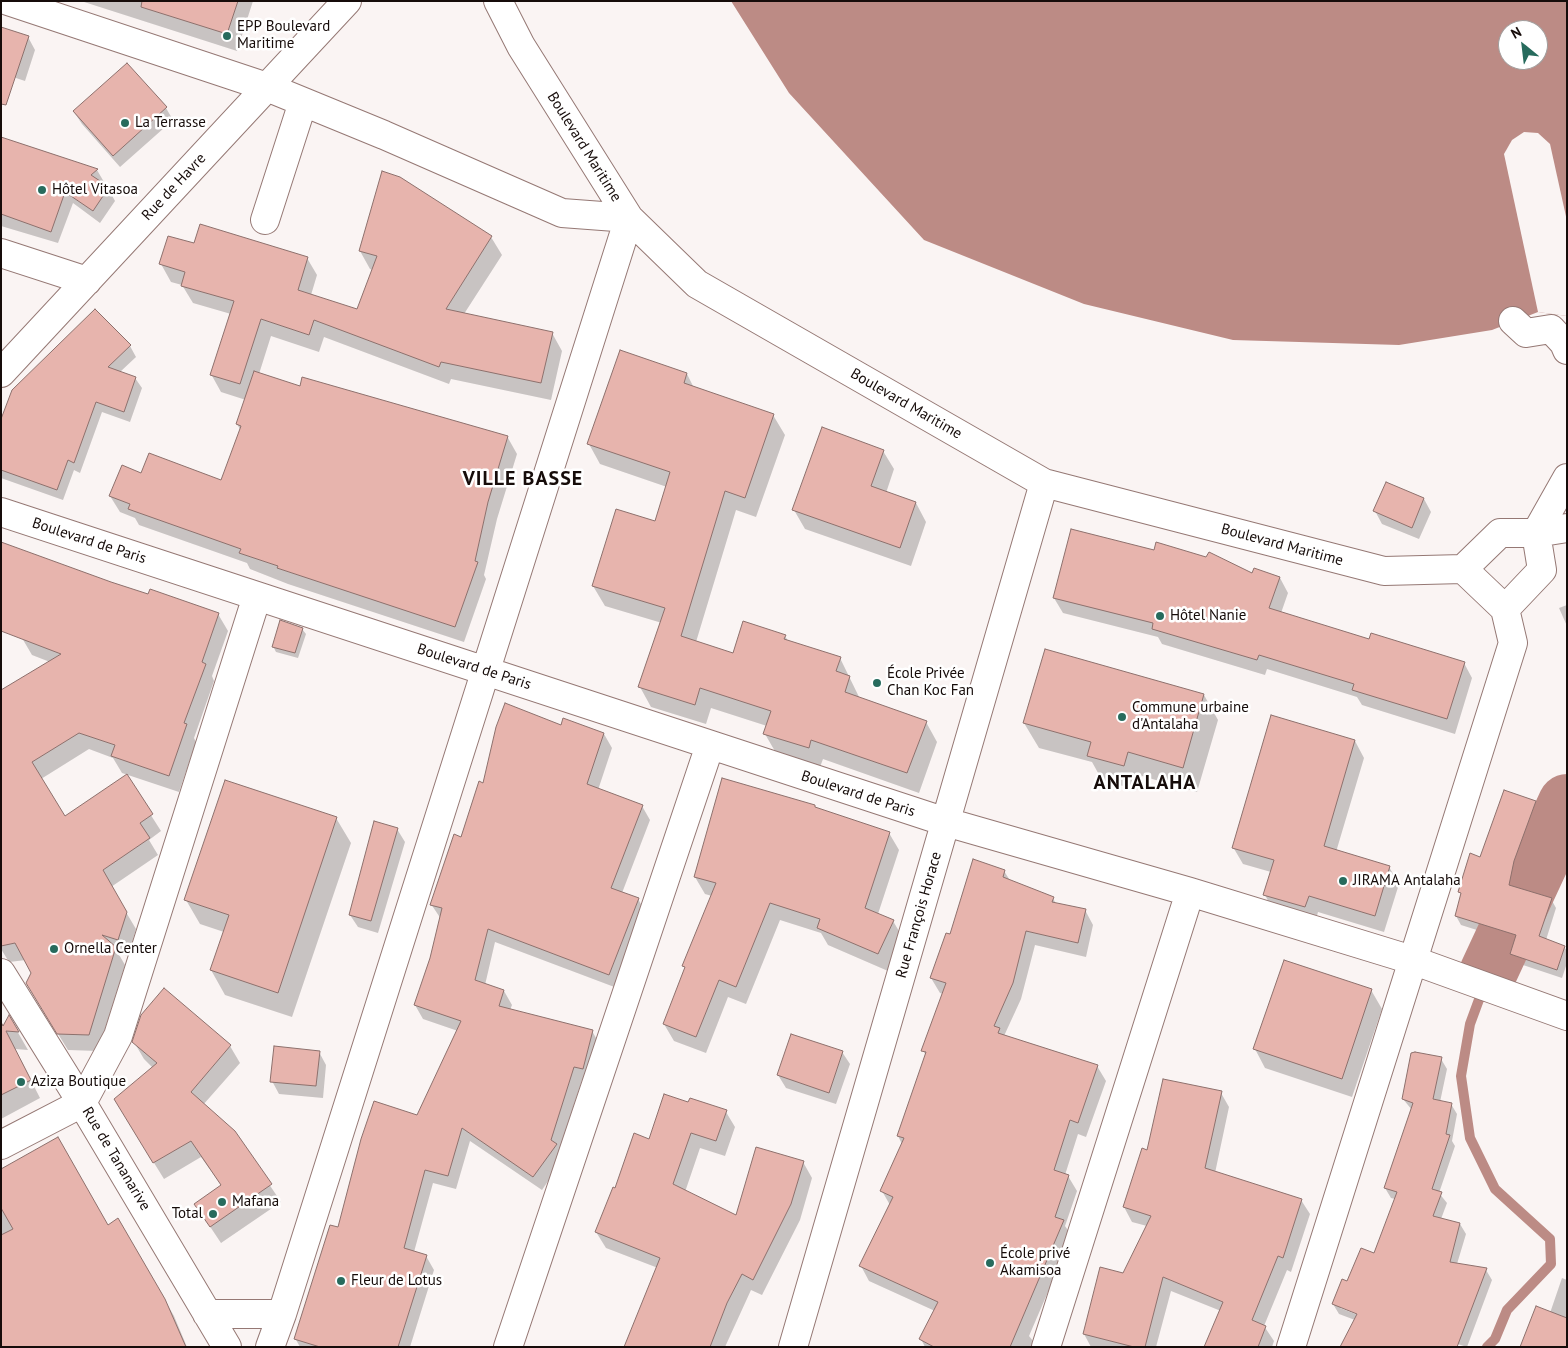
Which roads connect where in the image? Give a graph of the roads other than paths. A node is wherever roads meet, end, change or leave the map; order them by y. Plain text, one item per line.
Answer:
1 (8, 1) edge
2 (347, 1) edge
3 (498, 1) edge
4 (266, 87) junction
5 (303, 102) junction
6 (629, 218) junction
7 (264, 220) dead end
8 (1, 253) edge
9 (87, 281) junction
10 (1513, 321) dead end
11 (1567, 350) edge
12 (1, 372) edge
13 (1567, 478) edge
14 (1044, 483) junction
15 (1, 512) edge
16 (1567, 528) edge
17 (1536, 534) junction
18 (1463, 570) junction
19 (257, 596) junction
20 (1505, 609) junction
21 (486, 671) junction
22 (710, 746) junction
23 (946, 822) junction
24 (1190, 892) junction
25 (1412, 960) junction
26 (1, 973) edge
27 (1567, 1016) edge
28 (82, 1103) junction
29 (1, 1144) edge
30 (207, 1314) junction
31 (282, 1314) junction
32 (227, 1347) edge
33 (270, 1347) edge
34 (508, 1347) edge
35 (793, 1347) edge
36 (1046, 1347) edge
37 (1291, 1347) edge

1 - 4 street
2 - 4 street, Rue de Havre
3 - 6 street, Boulevard Maritime
4 - 5 street
4 - 9 street, Rue de Havre
5 - 6 street
5 - 7 street
6 - 14 street, Boulevard Maritime
6 - 21 street
8 - 9 street
9 - 12 street, Rue de Havre
10 - 11 street
13 - 17 street
14 - 18 street, Boulevard Maritime
14 - 23 street, Rue François Horace
15 - 19 street, Boulevard de Paris
16 - 17 street
17 - 18 street
17 - 20 street
18 - 20 street
19 - 21 street, Boulevard de Paris
19 - 28 street
20 - 25 street
21 - 22 street, Boulevard de Paris
21 - 31 street
22 - 23 street, Boulevard de Paris
22 - 34 street
23 - 24 street, Boulevard de Paris
23 - 35 street, Rue François Horace
24 - 25 street, Boulevard de Paris
24 - 36 street
25 - 27 street, Boulevard de Paris
25 - 37 street
26 - 28 street, Rue de Tananarive
28 - 29 street
28 - 30 street, Rue de Tananarive
30 - 31 street
30 - 32 street, Rue de Tananarive
31 - 33 street

